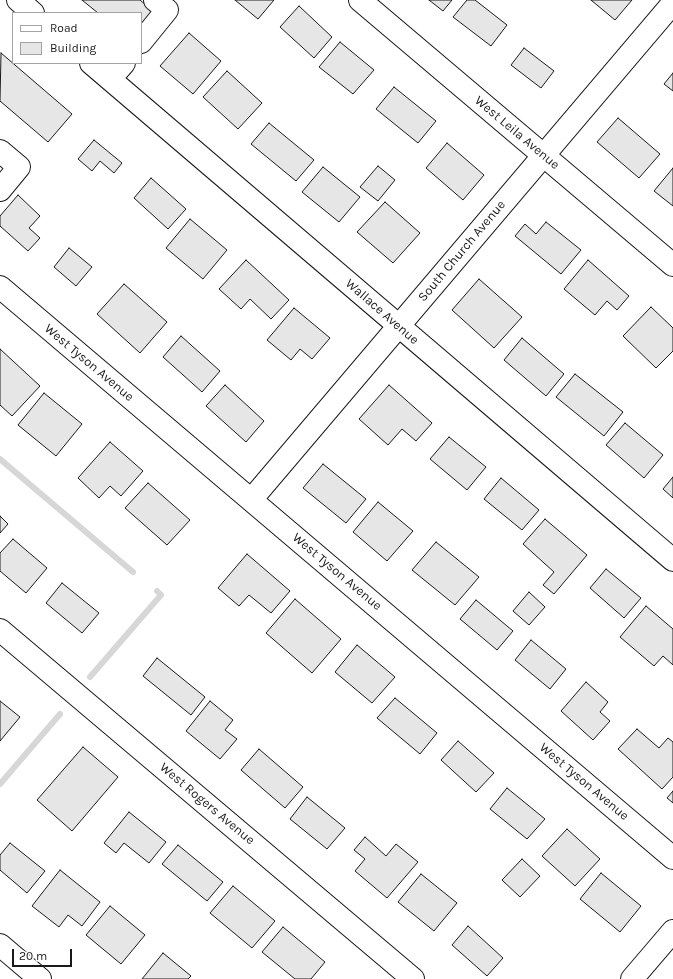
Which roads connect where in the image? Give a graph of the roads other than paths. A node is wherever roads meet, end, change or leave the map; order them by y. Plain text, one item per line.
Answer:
1 (18, 0) edge
2 (155, 0) edge
3 (360, 0) edge
4 (673, 3) edge
5 (32, 12) edge
6 (142, 41) edge
7 (94, 64) edge
8 (117, 71) edge
9 (0, 151) edge
10 (543, 155) junction
11 (0, 190) edge
12 (673, 265) edge
13 (0, 287) edge
14 (399, 327) junction
15 (251, 500) junction
16 (673, 560) edge
17 (0, 630) edge
18 (673, 858) edge
19 (673, 931) edge
20 (0, 945) edge
21 (40, 979) edge
22 (413, 979) edge
23 (632, 979) edge

1 - 5 street
2 - 6 street
3 - 10 street, West Leila Avenue
4 - 10 street, South Church Avenue
7 - 8 street, Wallace Avenue
8 - 14 street, Wallace Avenue
9 - 11 street
10 - 12 street, West Leila Avenue
10 - 14 street, South Church Avenue
13 - 15 street, West Tyson Avenue
14 - 15 street, South Church Avenue
14 - 16 street, Wallace Avenue
15 - 18 street, West Tyson Avenue
17 - 22 street, West Rogers Avenue
19 - 23 street
20 - 21 street

